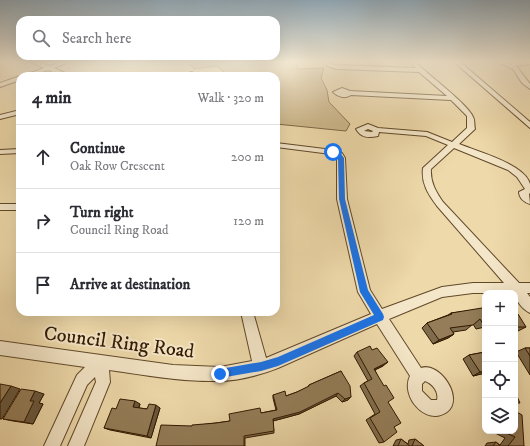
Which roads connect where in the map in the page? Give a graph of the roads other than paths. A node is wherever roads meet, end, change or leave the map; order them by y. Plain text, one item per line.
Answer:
1 (434, 82) edge
2 (480, 82) edge
3 (349, 92) dead end
4 (453, 98) junction
5 (16, 113) edge
6 (0, 117) edge
7 (530, 126) edge
8 (377, 130) dead end
9 (453, 144) junction
10 (280, 145) edge
11 (16, 151) edge
12 (0, 152) edge
13 (530, 190) edge
14 (530, 201) edge
15 (0, 207) edge
16 (16, 207) edge
17 (516, 288) junction
18 (530, 288) edge
19 (530, 307) edge
20 (248, 316) edge
21 (380, 317) junction
22 (0, 348) edge
23 (101, 362) junction
24 (261, 367) junction
25 (418, 376) dead end
26 (52, 446) edge
27 (76, 446) edge

1 - 4 street
2 - 7 street
3 - 4 street
4 - 9 street
5 - 6 street
8 - 9 street
9 - 13 street
9 - 17 street
10 - 21 street
11 - 12 street
13 - 14 street
15 - 16 street
17 - 18 street, Council Ring Road
17 - 19 street
17 - 21 street, Council Ring Road
20 - 24 street
21 - 24 street, Council Ring Road
21 - 25 street
22 - 23 street, Council Ring Road
23 - 24 street, Council Ring Road
23 - 26 street
23 - 27 street

